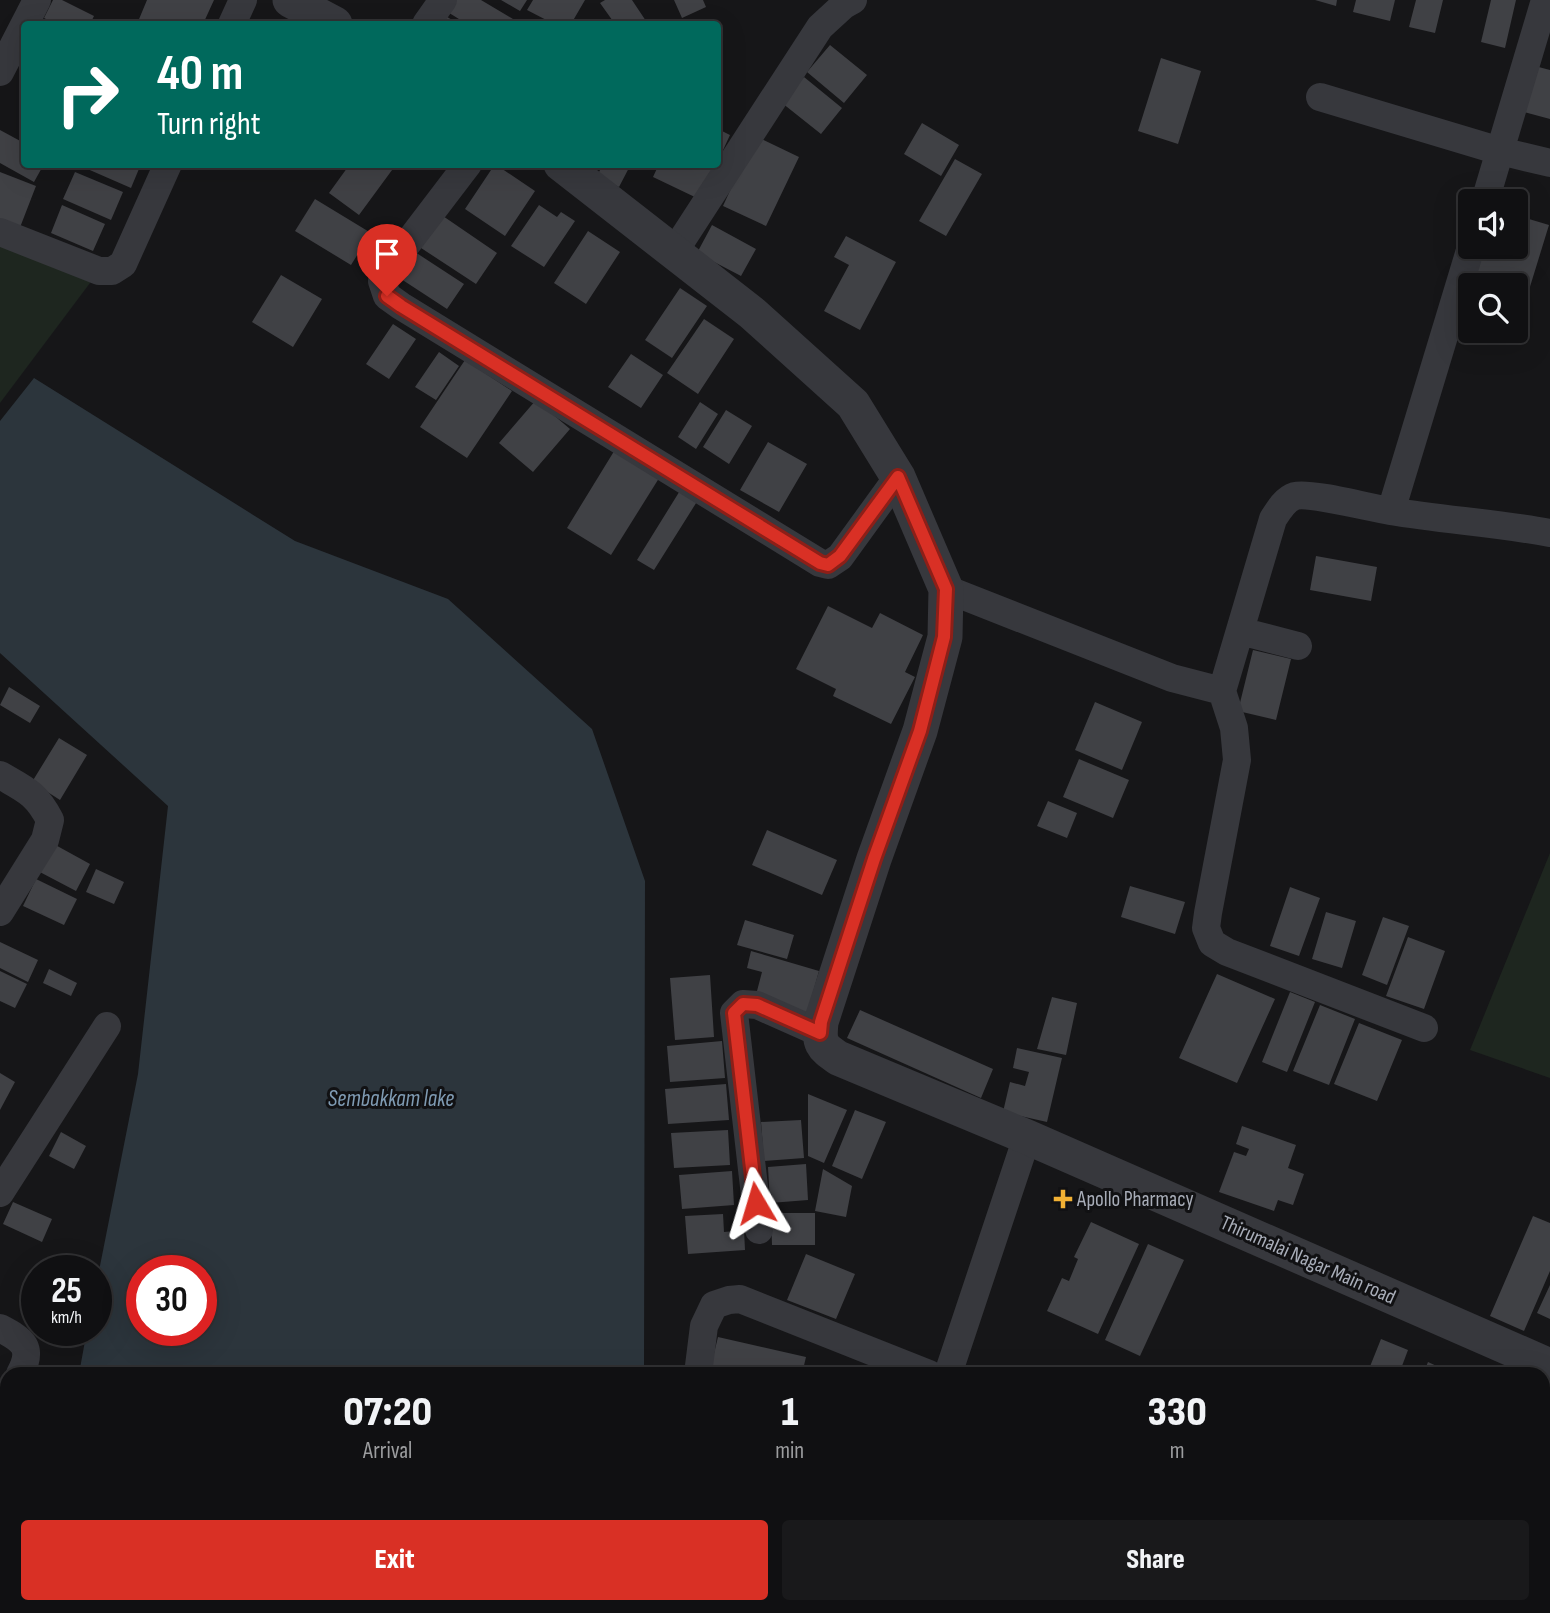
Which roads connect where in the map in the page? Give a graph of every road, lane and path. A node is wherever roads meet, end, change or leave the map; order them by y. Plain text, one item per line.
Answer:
1 (37, 0) edge
2 (243, 0) edge
3 (290, 0) edge
4 (443, 0) edge
5 (853, 0) edge
6 (1545, 0) edge
7 (26, 21) edge
8 (233, 21) edge
9 (329, 21) edge
10 (428, 21) edge
11 (21, 31) edge
12 (0, 72) edge
13 (1320, 97) dead end
14 (1500, 151) junction
15 (1550, 163) edge
16 (166, 168) edge
17 (465, 168) edge
18 (566, 168) edge
19 (1489, 189) edge
20 (0, 232) edge
21 (674, 252) junction
22 (1467, 259) edge
23 (898, 477) junction
24 (1391, 512) junction
25 (1550, 533) edge
26 (946, 589) junction
27 (1240, 631) junction
28 (1298, 646) dead end
29 (1222, 691) junction
30 (0, 775) edge
31 (0, 912) edge
32 (107, 1026) dead end
33 (1424, 1028) dead end
34 (820, 1033) junction
35 (1027, 1137) junction
36 (0, 1192) edge
37 (759, 1230) dead end
38 (0, 1328) edge
39 (1550, 1366) edge
40 (22, 1367) edge
41 (699, 1367) edge
42 (911, 1367) edge
43 (950, 1367) edge

1 - 7 street
2 - 8 street
3 - 9 street
4 - 10 street
5 - 21 street
6 - 14 street
11 - 12 street
13 - 14 street
14 - 15 street
14 - 19 street
16 - 20 street
17 - 23 street
18 - 21 street
21 - 23 street
22 - 24 street
23 - 26 street
24 - 25 street
24 - 27 street
26 - 29 street
26 - 34 street
27 - 28 street
27 - 29 street
29 - 33 street
30 - 31 street
32 - 36 street
34 - 35 street, Thirumalai Nagar Main road
34 - 37 street
35 - 39 street, Thirumalai Nagar Main road
35 - 43 street
38 - 40 street
41 - 42 street

